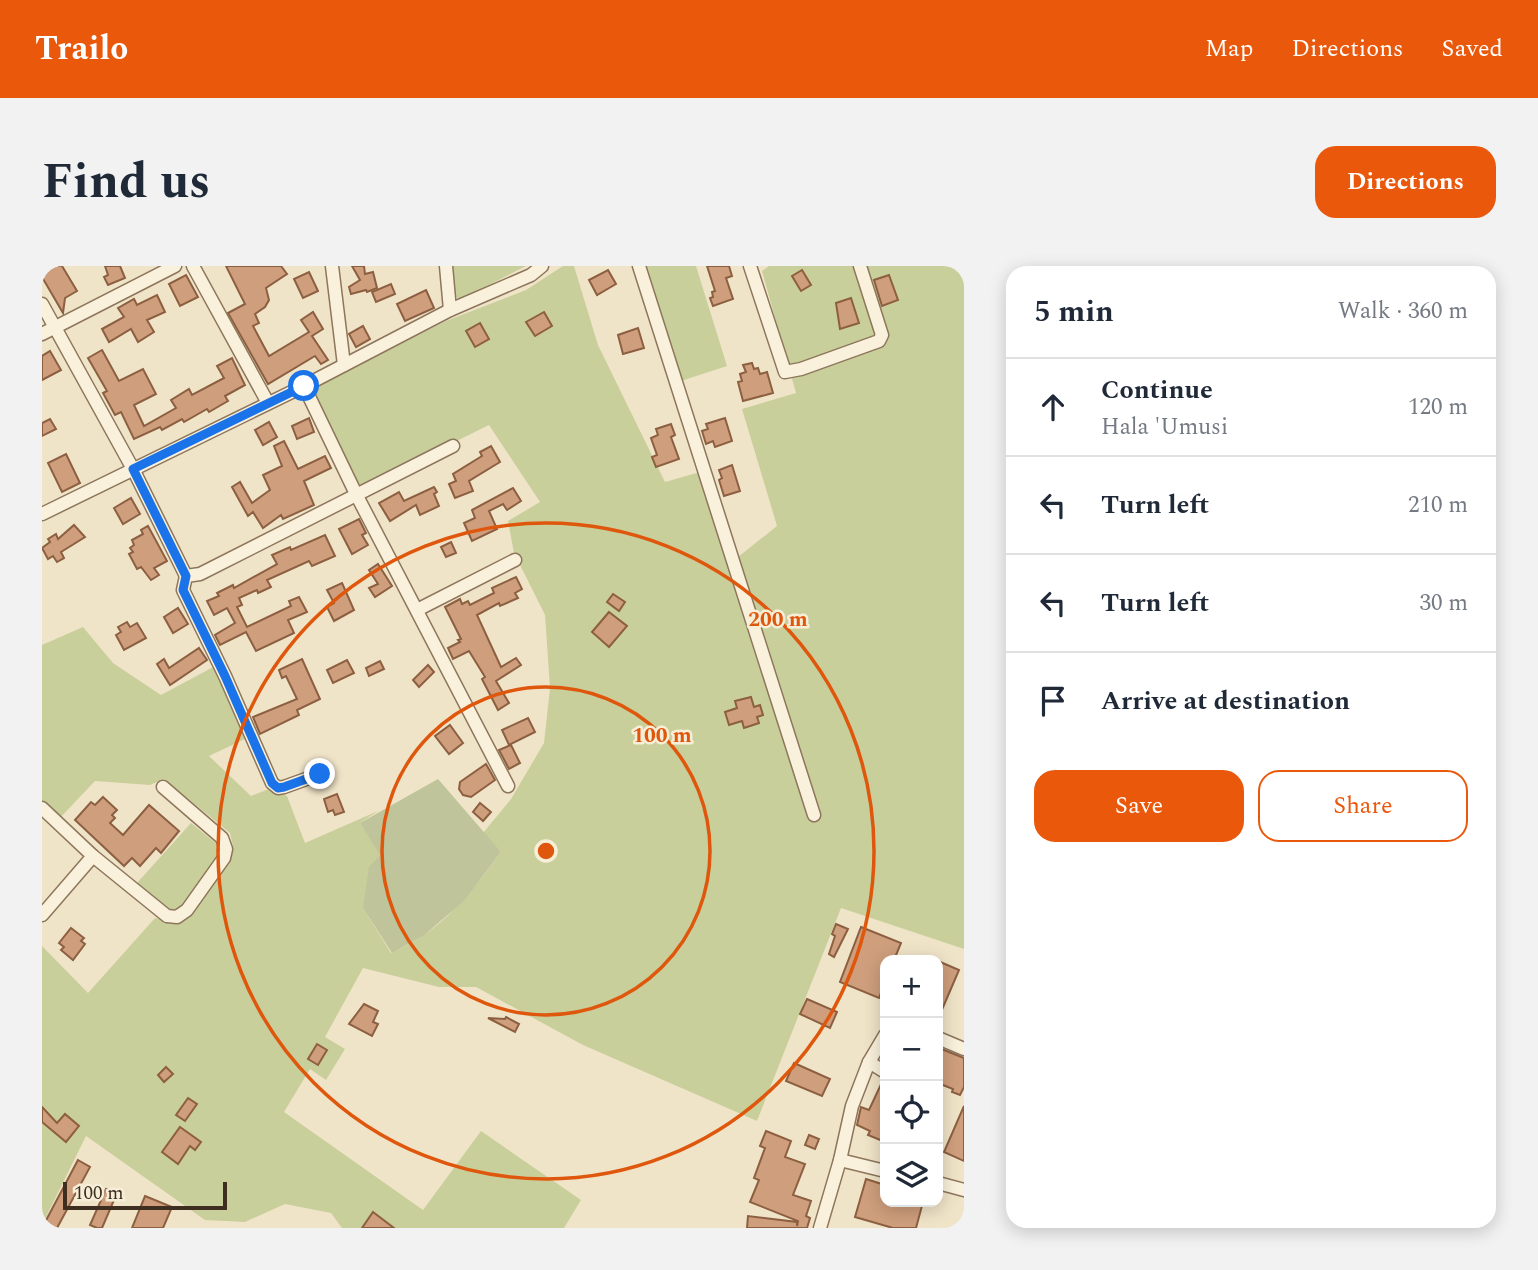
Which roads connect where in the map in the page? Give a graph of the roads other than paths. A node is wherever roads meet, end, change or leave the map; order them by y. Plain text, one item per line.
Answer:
1 (175, 266) edge
2 (193, 266) edge
3 (332, 266) edge
4 (446, 266) edge
5 (542, 266) edge
6 (639, 266) edge
7 (750, 266) edge
8 (860, 266) edge
9 (42, 304) edge
10 (450, 310) junction
11 (54, 327) junction
12 (42, 334) edge
13 (344, 365) junction
14 (304, 386) junction
15 (268, 403) junction
16 (453, 446) dead end
17 (133, 469) junction
18 (356, 495) junction
19 (42, 514) edge
20 (515, 560) dead end
21 (186, 576) junction
22 (417, 610) junction
23 (320, 774) dead end
24 (508, 786) dead end
25 (163, 787) dead end
26 (42, 808) edge
27 (814, 815) dead end
28 (93, 856) junction
29 (42, 915) edge
30 (943, 1040) edge
31 (880, 1043) edge
32 (964, 1049) edge
33 (869, 1062) junction
34 (880, 1069) edge
35 (840, 1160) junction
36 (880, 1170) edge
37 (943, 1184) edge
38 (964, 1190) edge
39 (820, 1228) edge

1 - 11 street
2 - 15 street
3 - 13 street
4 - 10 street
5 - 10 street
6 - 27 street
7 - 8 street
9 - 11 street
10 - 13 street
11 - 12 street
11 - 17 street
13 - 14 street
14 - 15 street
14 - 18 street
15 - 17 street
16 - 18 street
17 - 19 street
17 - 21 street
18 - 21 street
18 - 22 street
20 - 22 street
21 - 23 street
22 - 24 street
25 - 28 street
26 - 28 street
28 - 29 street
30 - 32 street
31 - 33 street
33 - 34 street
33 - 35 street
35 - 36 street
35 - 39 street
37 - 38 street

